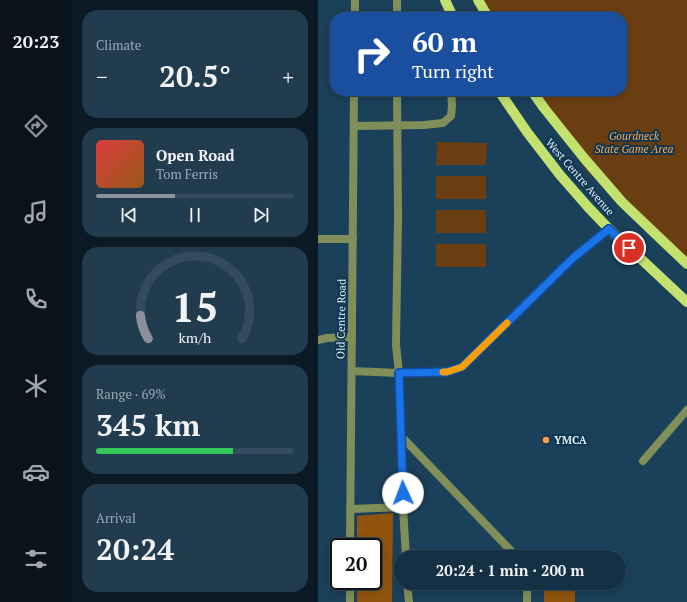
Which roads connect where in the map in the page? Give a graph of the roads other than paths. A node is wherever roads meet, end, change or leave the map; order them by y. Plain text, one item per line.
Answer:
1 (355, 0) edge
2 (398, 0) edge
3 (445, 0) edge
4 (478, 0) edge
5 (355, 12) edge
6 (397, 12) edge
7 (451, 12) edge
8 (485, 12) edge
9 (354, 96) edge
10 (397, 96) edge
11 (451, 96) edge
12 (502, 96) edge
13 (536, 96) edge
14 (397, 125) junction
15 (354, 126) junction
16 (609, 229) junction
17 (318, 239) edge
18 (353, 239) junction
19 (687, 264) edge
20 (687, 302) edge
21 (352, 337) junction
22 (318, 340) edge
23 (352, 371) junction
24 (399, 373) junction
25 (687, 410) edge
26 (401, 436) junction
27 (643, 461) dead end
28 (403, 507) junction
29 (351, 509) junction
30 (350, 538) edge
31 (406, 550) edge
32 (510, 550) edge
33 (350, 590) edge
34 (408, 590) edge
35 (527, 590) edge
36 (350, 602) edge
37 (409, 602) edge
38 (527, 602) edge

1 - 5 street
2 - 6 street
3 - 7 main road
4 - 8 main road
9 - 15 street, Old Centre Road
10 - 14 street
11 - 14 street
12 - 16 main road, West Centre Avenue
13 - 19 main road, West Centre Avenue
14 - 15 street
14 - 24 street
15 - 18 street, Old Centre Road
16 - 20 main road, West Centre Avenue
16 - 24 street
17 - 18 street
18 - 21 street, Old Centre Road
21 - 22 street
21 - 23 street, Old Centre Road
23 - 24 street
23 - 29 street, Old Centre Road
24 - 26 street
25 - 27 street
26 - 28 street
26 - 32 street
28 - 29 street
28 - 31 street
29 - 30 street, Old Centre Road
33 - 36 street
34 - 37 street
35 - 38 street

